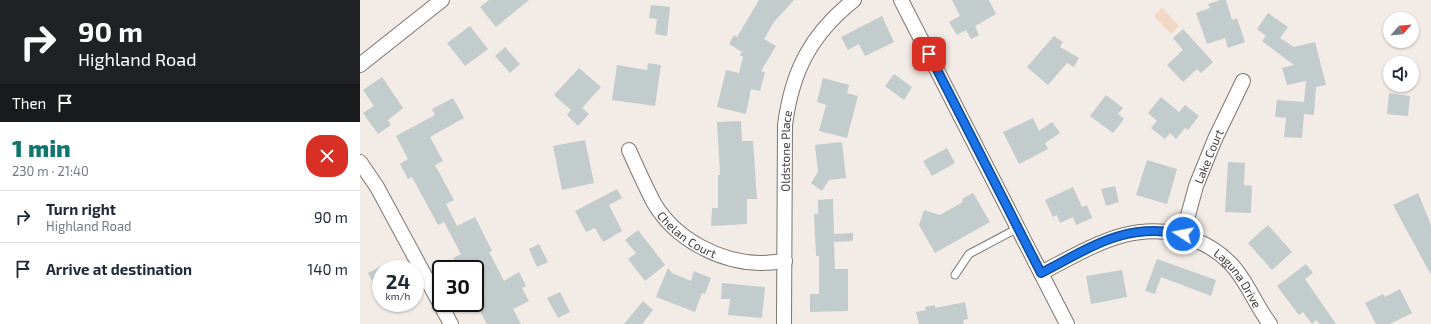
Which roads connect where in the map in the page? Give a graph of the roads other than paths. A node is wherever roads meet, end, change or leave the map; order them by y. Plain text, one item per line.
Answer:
1 (442, 0) edge
2 (854, 0) edge
3 (901, 0) edge
4 (360, 65) edge
5 (1242, 81) dead end
6 (630, 150) dead end
7 (360, 162) edge
8 (1018, 228) junction
9 (1183, 234) junction
10 (785, 261) junction
11 (1041, 273) junction
12 (955, 275) dead end
13 (451, 324) edge
14 (784, 324) edge
15 (1067, 324) edge
16 (1270, 324) edge

1 - 4 street
2 - 10 street, Oldstone Place
3 - 8 street
5 - 9 street, Lake Court
6 - 10 street, Chelan Court
7 - 13 street
8 - 11 street
8 - 12 lane
9 - 11 street, Laguna Drive
9 - 16 street, Laguna Drive
10 - 14 street, Oldstone Place
11 - 15 street

